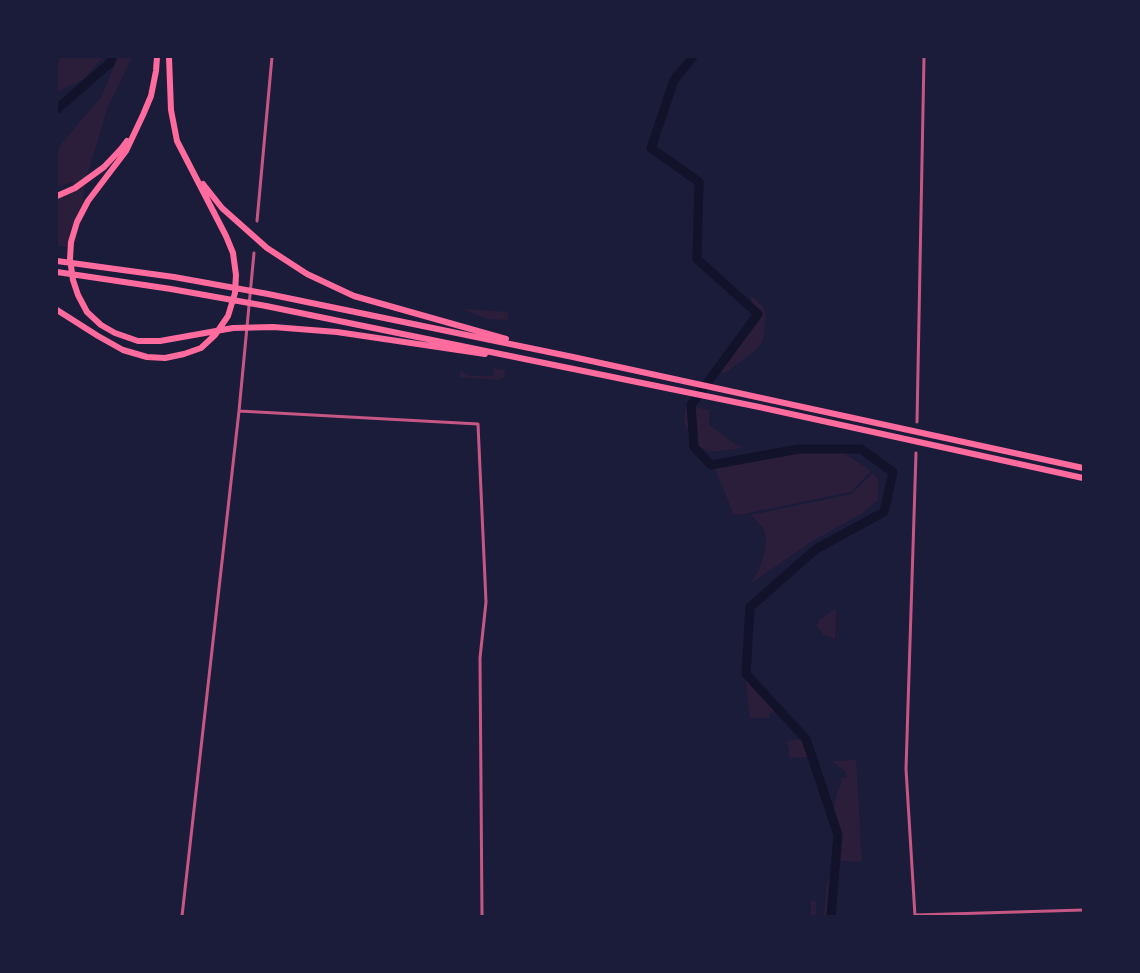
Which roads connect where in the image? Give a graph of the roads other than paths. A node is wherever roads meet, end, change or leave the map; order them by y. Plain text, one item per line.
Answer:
1 (157, 57) edge
2 (169, 57) edge
3 (272, 57) edge
4 (924, 57) edge
5 (143, 115) junction
6 (188, 164) junction
7 (57, 196) edge
8 (257, 221) dead end
9 (254, 253) dead end
10 (57, 261) edge
11 (57, 272) edge
12 (57, 310) edge
13 (572, 357) junction
14 (567, 367) junction
15 (239, 411) junction
16 (917, 422) dead end
17 (916, 453) dead end
18 (1083, 468) edge
19 (1083, 478) edge
20 (1083, 910) edge
21 (182, 916) edge
22 (482, 916) edge
23 (915, 916) edge

1 - 5 highway
2 - 6 highway
3 - 8 street
4 - 16 street
5 - 7 highway
5 - 14 highway
6 - 12 highway
6 - 13 highway
9 - 15 street
10 - 13 highway
11 - 14 highway
13 - 18 highway
14 - 19 highway
15 - 21 street
15 - 22 street
17 - 23 street
20 - 23 street

